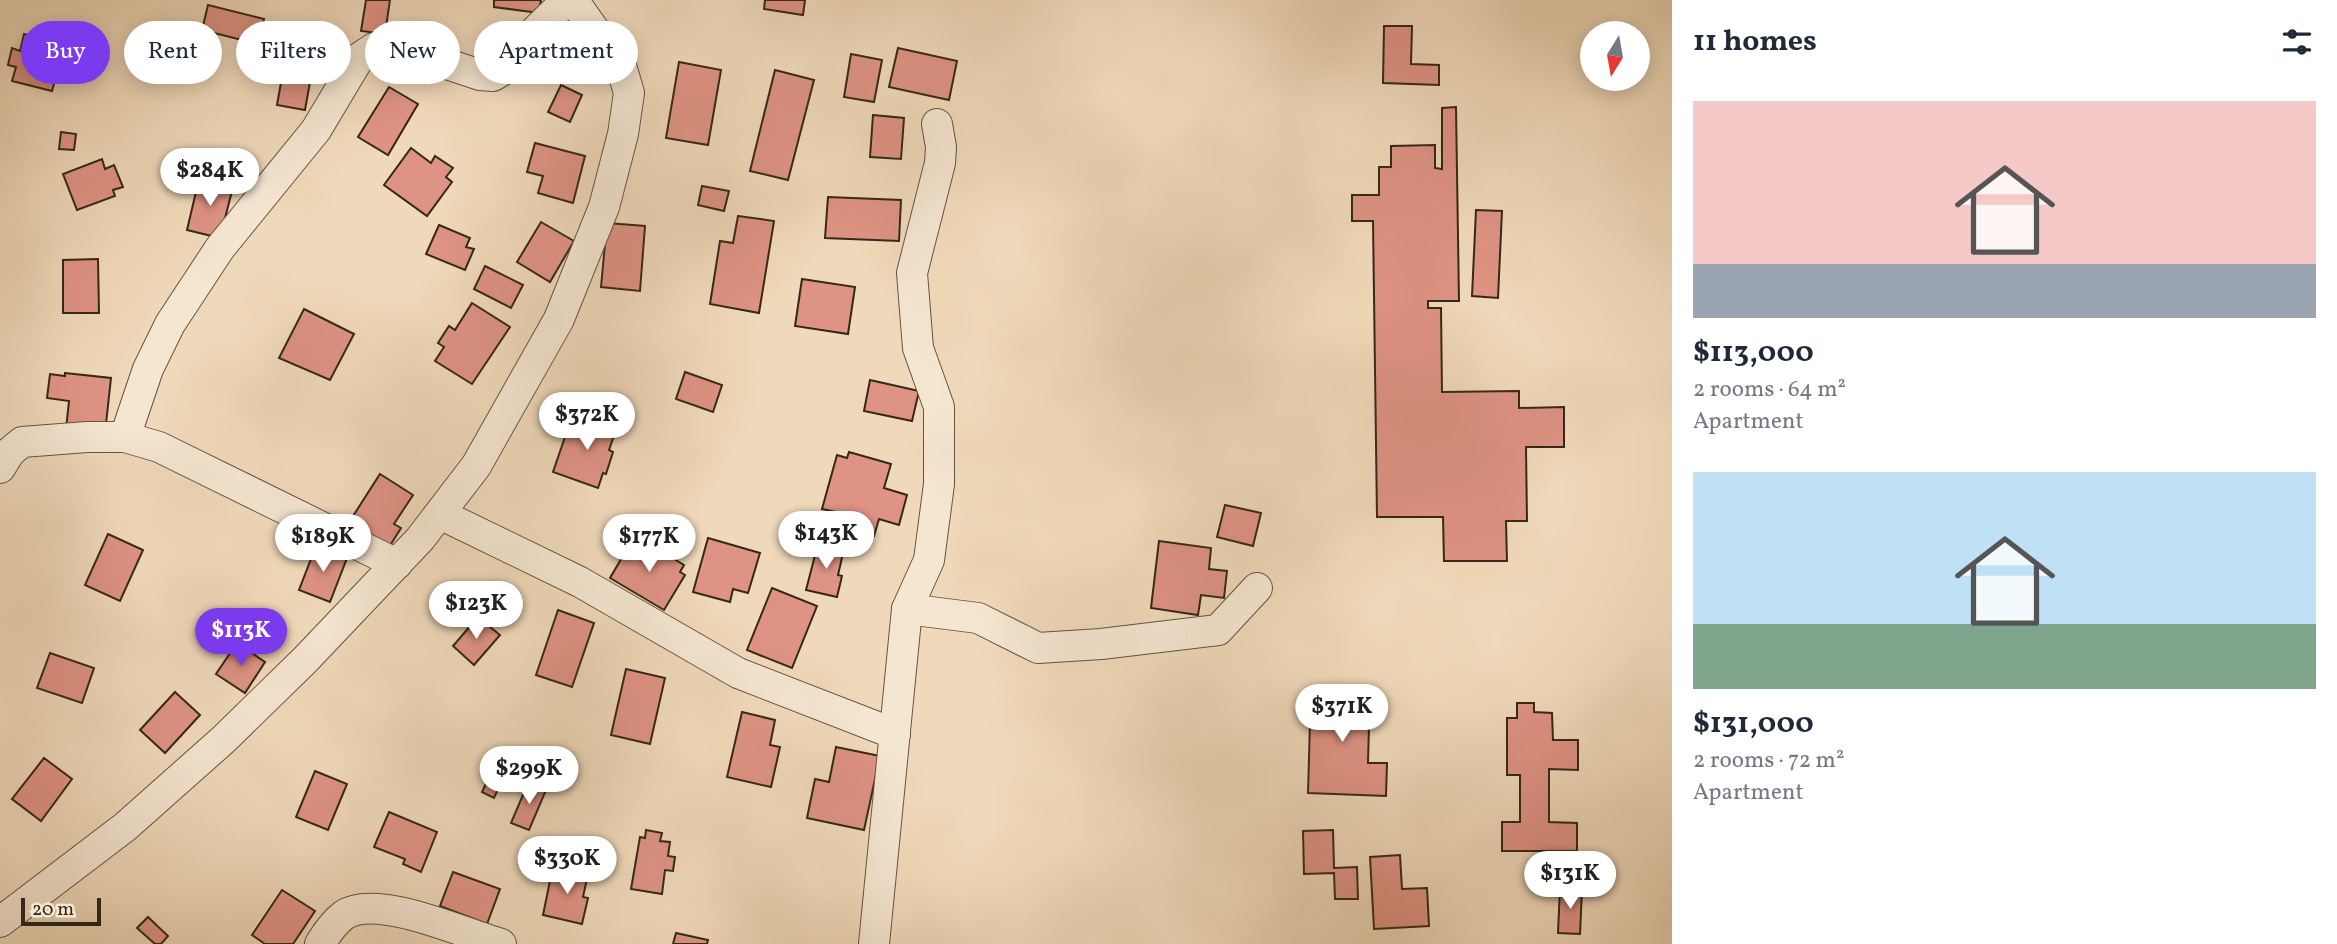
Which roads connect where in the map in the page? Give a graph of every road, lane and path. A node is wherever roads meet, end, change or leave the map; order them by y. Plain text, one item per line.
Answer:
1 (567, 0) edge
2 (573, 0) edge
3 (937, 124) dead end
4 (125, 437) junction
5 (0, 468) edge
6 (440, 514) junction
7 (397, 564) junction
8 (1257, 588) dead end
9 (907, 609) junction
10 (895, 734) junction
11 (0, 922) edge
12 (320, 944) edge
13 (501, 944) edge
14 (874, 944) edge

1 - 4 street
2 - 6 street
3 - 9 street
4 - 5 street
4 - 7 street
6 - 7 street
6 - 10 street
7 - 11 street
8 - 9 street
9 - 10 street
10 - 14 street
12 - 13 street

